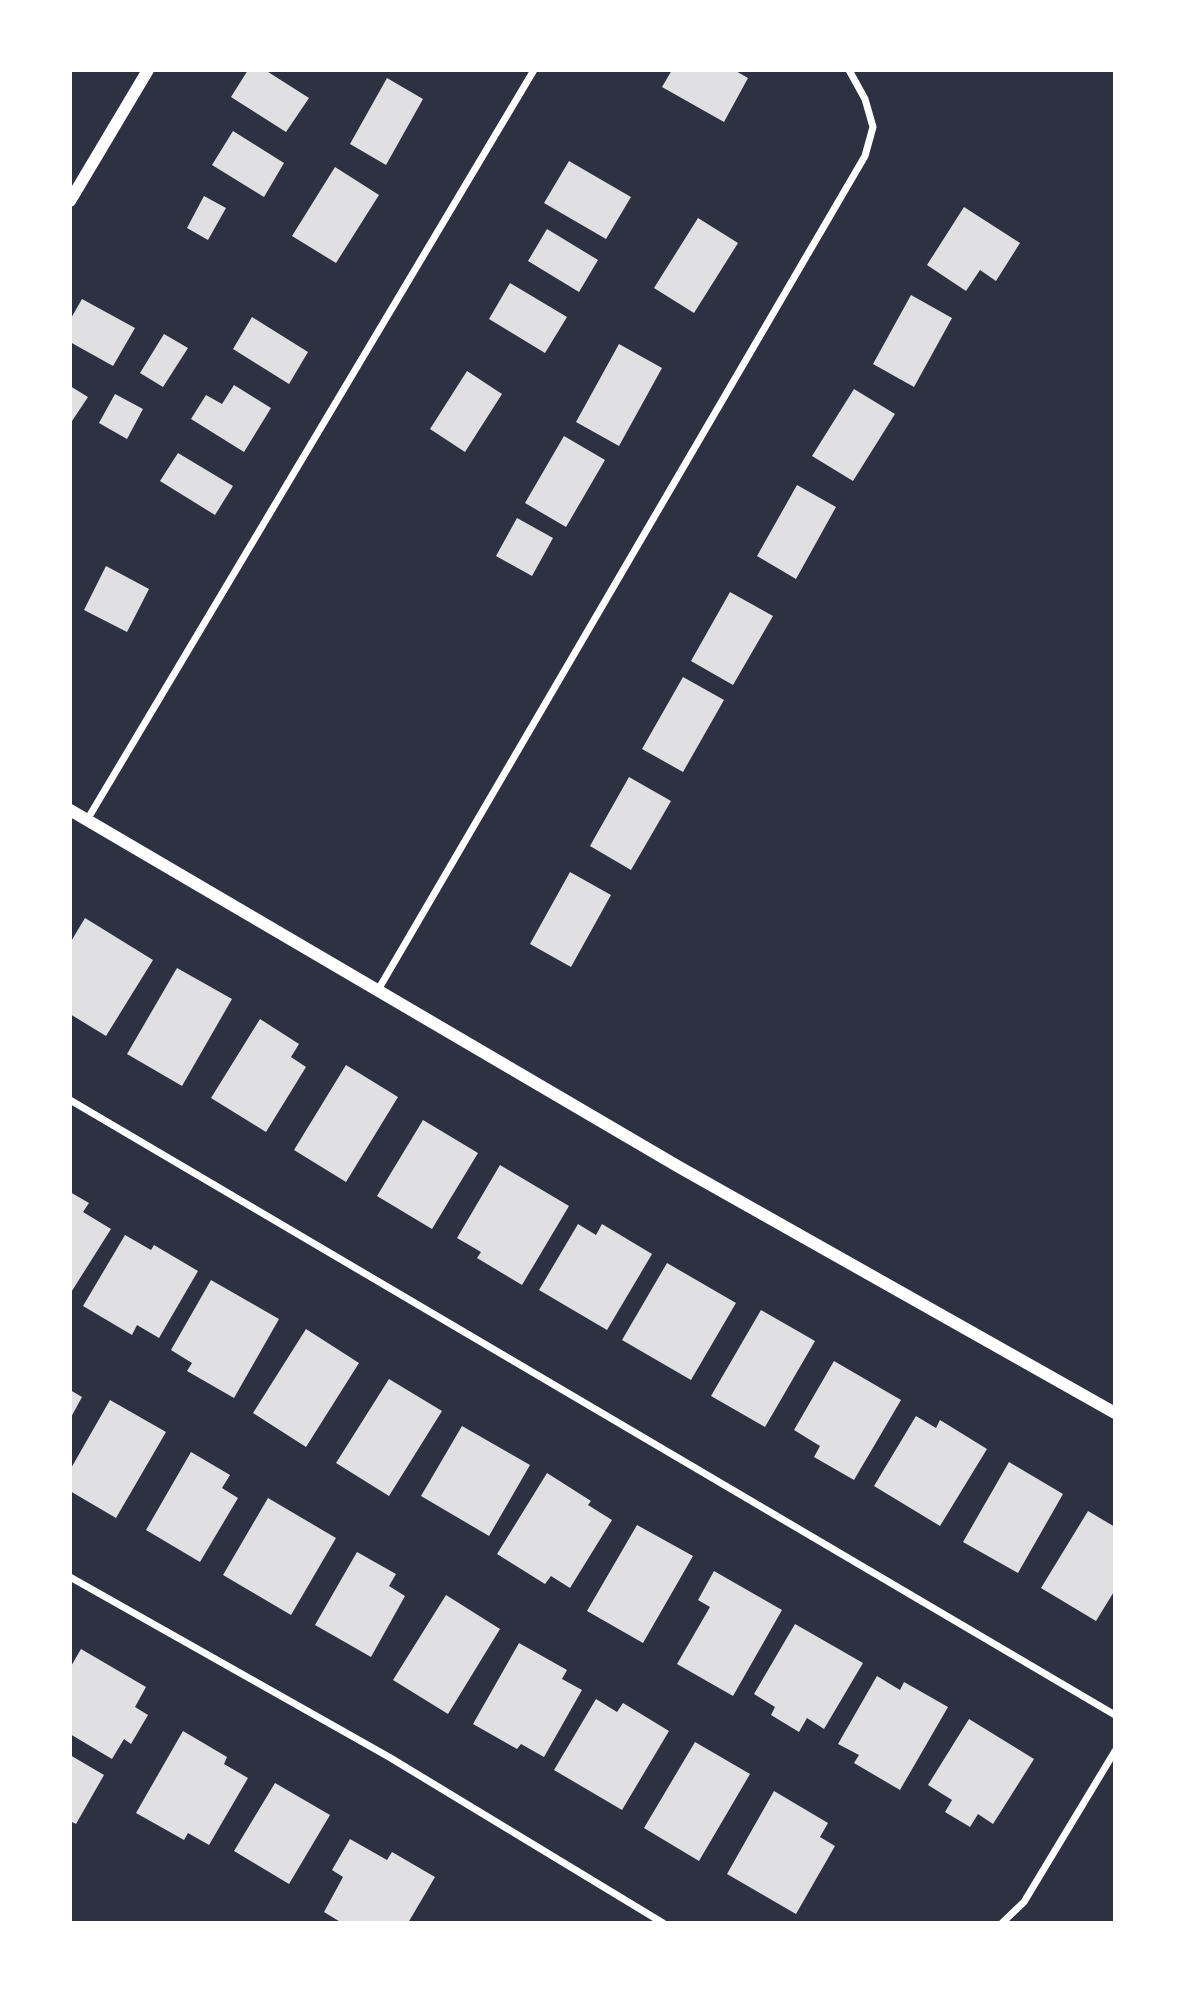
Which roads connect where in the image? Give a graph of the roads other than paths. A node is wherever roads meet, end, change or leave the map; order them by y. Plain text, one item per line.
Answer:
1 (148, 70) edge
2 (534, 70) edge
3 (849, 70) edge
4 (70, 201) edge
5 (70, 810) edge
6 (87, 820) junction
7 (378, 990) junction
8 (70, 1100) edge
9 (1115, 1413) edge
10 (70, 1577) edge
11 (1115, 1715) edge
12 (1115, 1751) edge
13 (663, 1923) edge
14 (1002, 1923) edge

1 - 4 street
2 - 6 street
3 - 7 street
5 - 6 street
6 - 7 street
7 - 9 street
8 - 11 street
10 - 13 street
12 - 14 street

